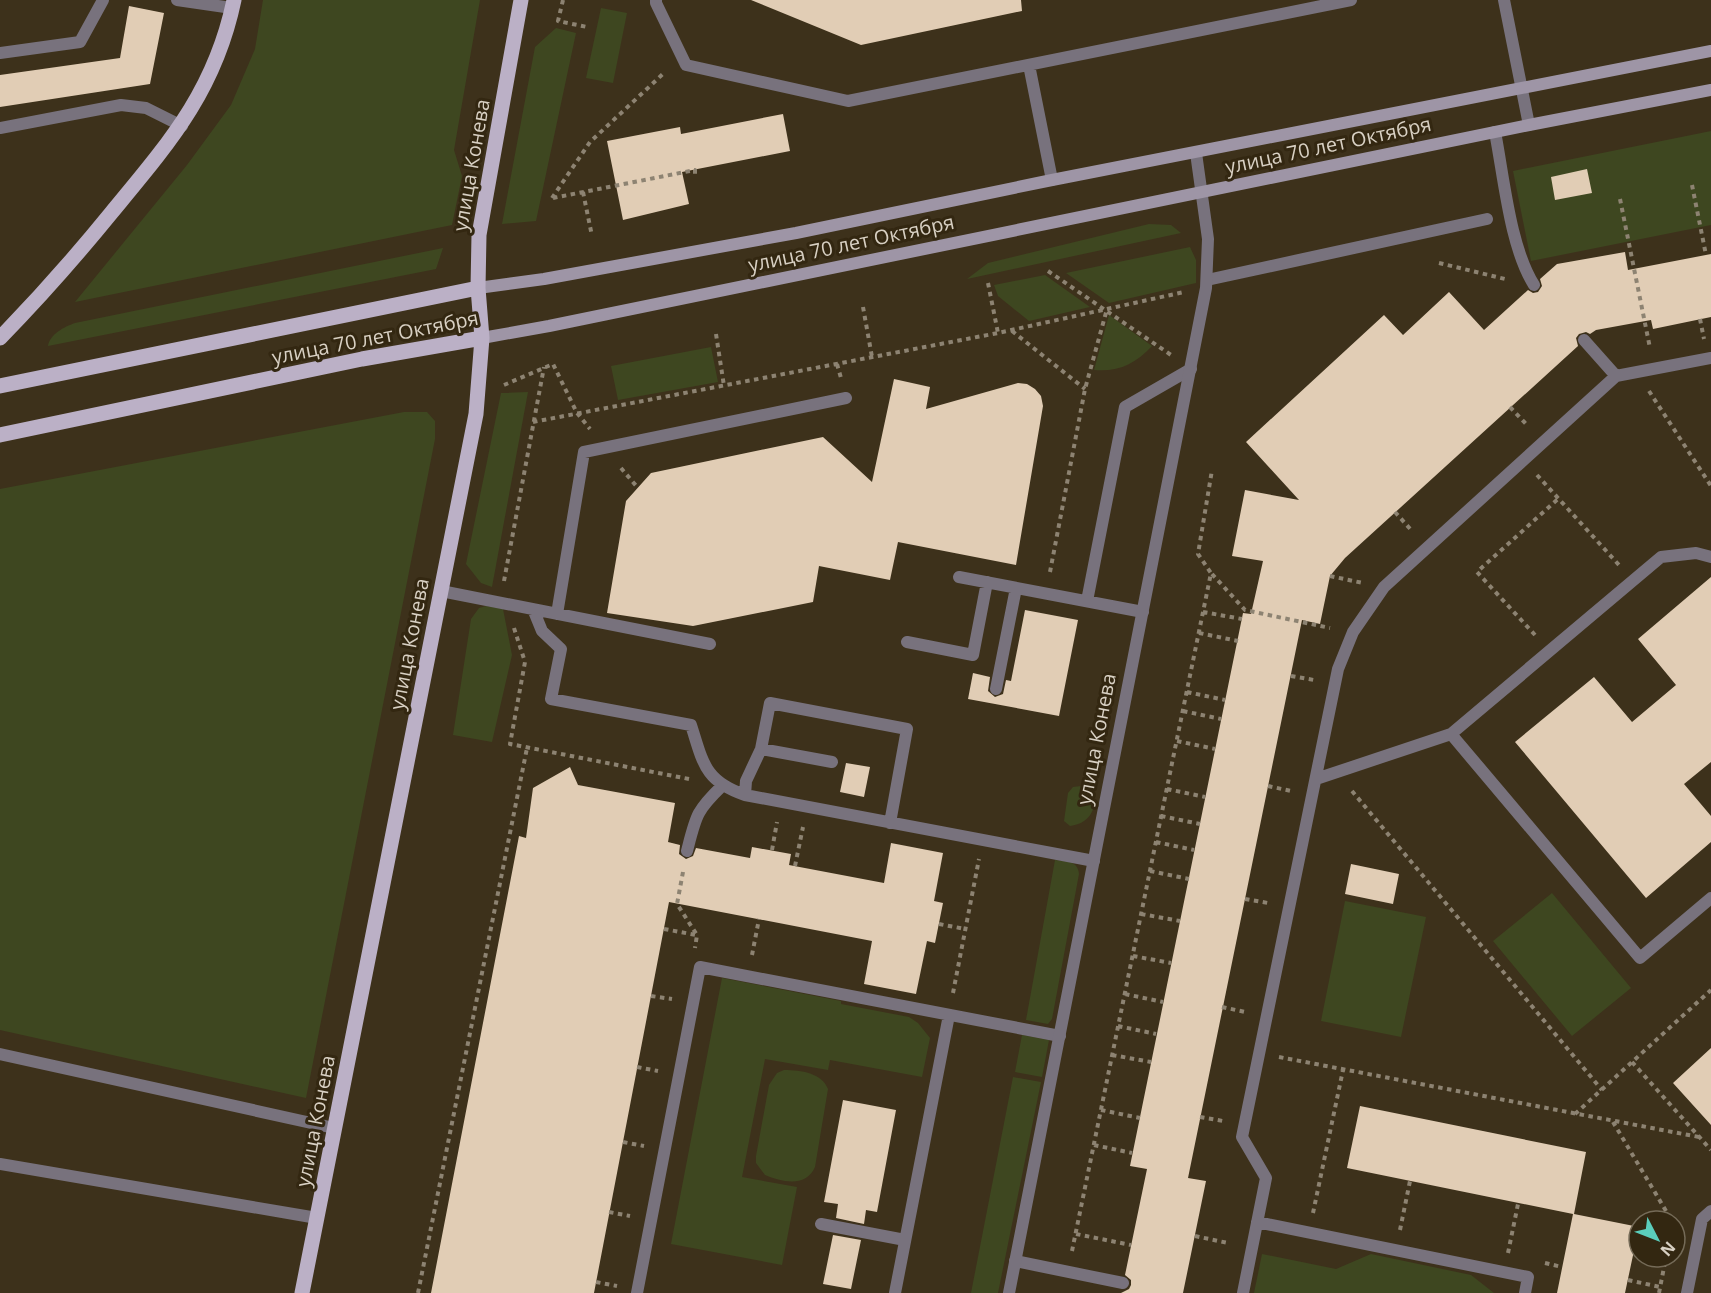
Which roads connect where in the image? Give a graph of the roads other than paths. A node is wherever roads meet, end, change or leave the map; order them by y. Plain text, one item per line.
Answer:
1 (103, 0) edge
2 (177, 0) edge
3 (521, 0) edge
4 (656, 0) edge
5 (1351, 0) edge
6 (1504, 0) edge
7 (233, 4) edge
8 (1711, 51) edge
9 (0, 53) edge
10 (1029, 65) junction
11 (1521, 88) junction
12 (1711, 90) edge
13 (1529, 125) junction
14 (182, 126) junction
15 (0, 128) edge
16 (1495, 132) junction
17 (1196, 153) junction
18 (1052, 180) junction
19 (1202, 192) junction
20 (1487, 219) dead end
21 (1206, 284) junction
22 (1534, 285) dead end
23 (478, 288) junction
24 (0, 338) edge
25 (482, 338) junction
26 (1584, 340) dead end
27 (1711, 358) edge
28 (1191, 369) junction
29 (1616, 376) junction
30 (0, 386) edge
31 (846, 398) dead end
32 (0, 435) edge
33 (1711, 557) edge
34 (959, 577) dead end
35 (987, 582) junction
36 (1016, 588) junction
37 (441, 591) junction
38 (1088, 601) junction
39 (532, 609) junction
40 (1143, 612) junction
41 (557, 614) junction
42 (907, 642) dead end
43 (710, 644) dead end
44 (996, 689) dead end
45 (1452, 734) junction
46 (761, 749) junction
47 (832, 762) dead end
48 (1316, 779) junction
49 (722, 786) junction
50 (745, 795) junction
51 (890, 823) junction
52 (687, 850) road end
53 (1094, 861) junction
54 (1711, 898) edge
55 (949, 1015) junction
56 (1060, 1036) junction
57 (0, 1054) edge
58 (334, 1128) junction
59 (0, 1164) edge
60 (1711, 1211) edge
61 (317, 1218) junction
62 (1257, 1222) junction
63 (821, 1224) dead end
64 (905, 1240) junction
65 (1015, 1261) junction
66 (1123, 1283) dead end
67 (302, 1293) edge
68 (637, 1293) edge
69 (895, 1293) edge
70 (1009, 1293) edge
71 (1243, 1293) edge
72 (1525, 1293) edge
73 (1687, 1293) edge

1 - 9 street
2 - 7 street
3 - 23 main road, улица Конева
4 - 10 street
5 - 10 street
6 - 11 street
7 - 14 main road
8 - 11 main road, улица 70 лет Октября
10 - 18 street
11 - 13 street
11 - 17 main road, улица 70 лет Октября
12 - 13 main road, улица 70 лет Октября
13 - 16 main road, улица 70 лет Октября
14 - 15 street
14 - 24 main road
16 - 19 main road, улица 70 лет Октября
16 - 22 street
17 - 18 main road, улица 70 лет Октября
17 - 19 street, улица Конева
18 - 23 main road, улица 70 лет Октября
19 - 21 street, улица Конева
19 - 25 main road, улица 70 лет Октября
20 - 21 street
21 - 28 street, улица Конева
23 - 25 main road, улица Конева
23 - 30 main road, улица 70 лет Октября
25 - 32 main road, улица 70 лет Октября
25 - 37 main road, улица Конева
26 - 29 street
27 - 29 street
28 - 38 street
28 - 40 street, улица Конева
29 - 48 street
31 - 41 street
33 - 45 street
34 - 35 street
35 - 36 street
35 - 42 street
36 - 38 street
36 - 44 street
37 - 39 street
37 - 58 main road, улица Конева
38 - 40 street
39 - 41 street
39 - 49 street
40 - 53 street, улица Конева
41 - 43 street
45 - 48 street
45 - 54 street
46 - 47 street
46 - 50 street
46 - 51 street
48 - 62 street
49 - 50 street
49 - 52 street
50 - 51 street
51 - 53 street
53 - 56 street, улица Конева
55 - 56 street
55 - 64 street
55 - 68 street
56 - 65 street, улица Конева
57 - 58 street
58 - 61 main road, улица Конева
59 - 61 street
60 - 73 street
61 - 67 main road, улица Конева
62 - 71 street
62 - 72 street
63 - 64 street
64 - 69 street
65 - 66 street
65 - 70 street, улица Конева

